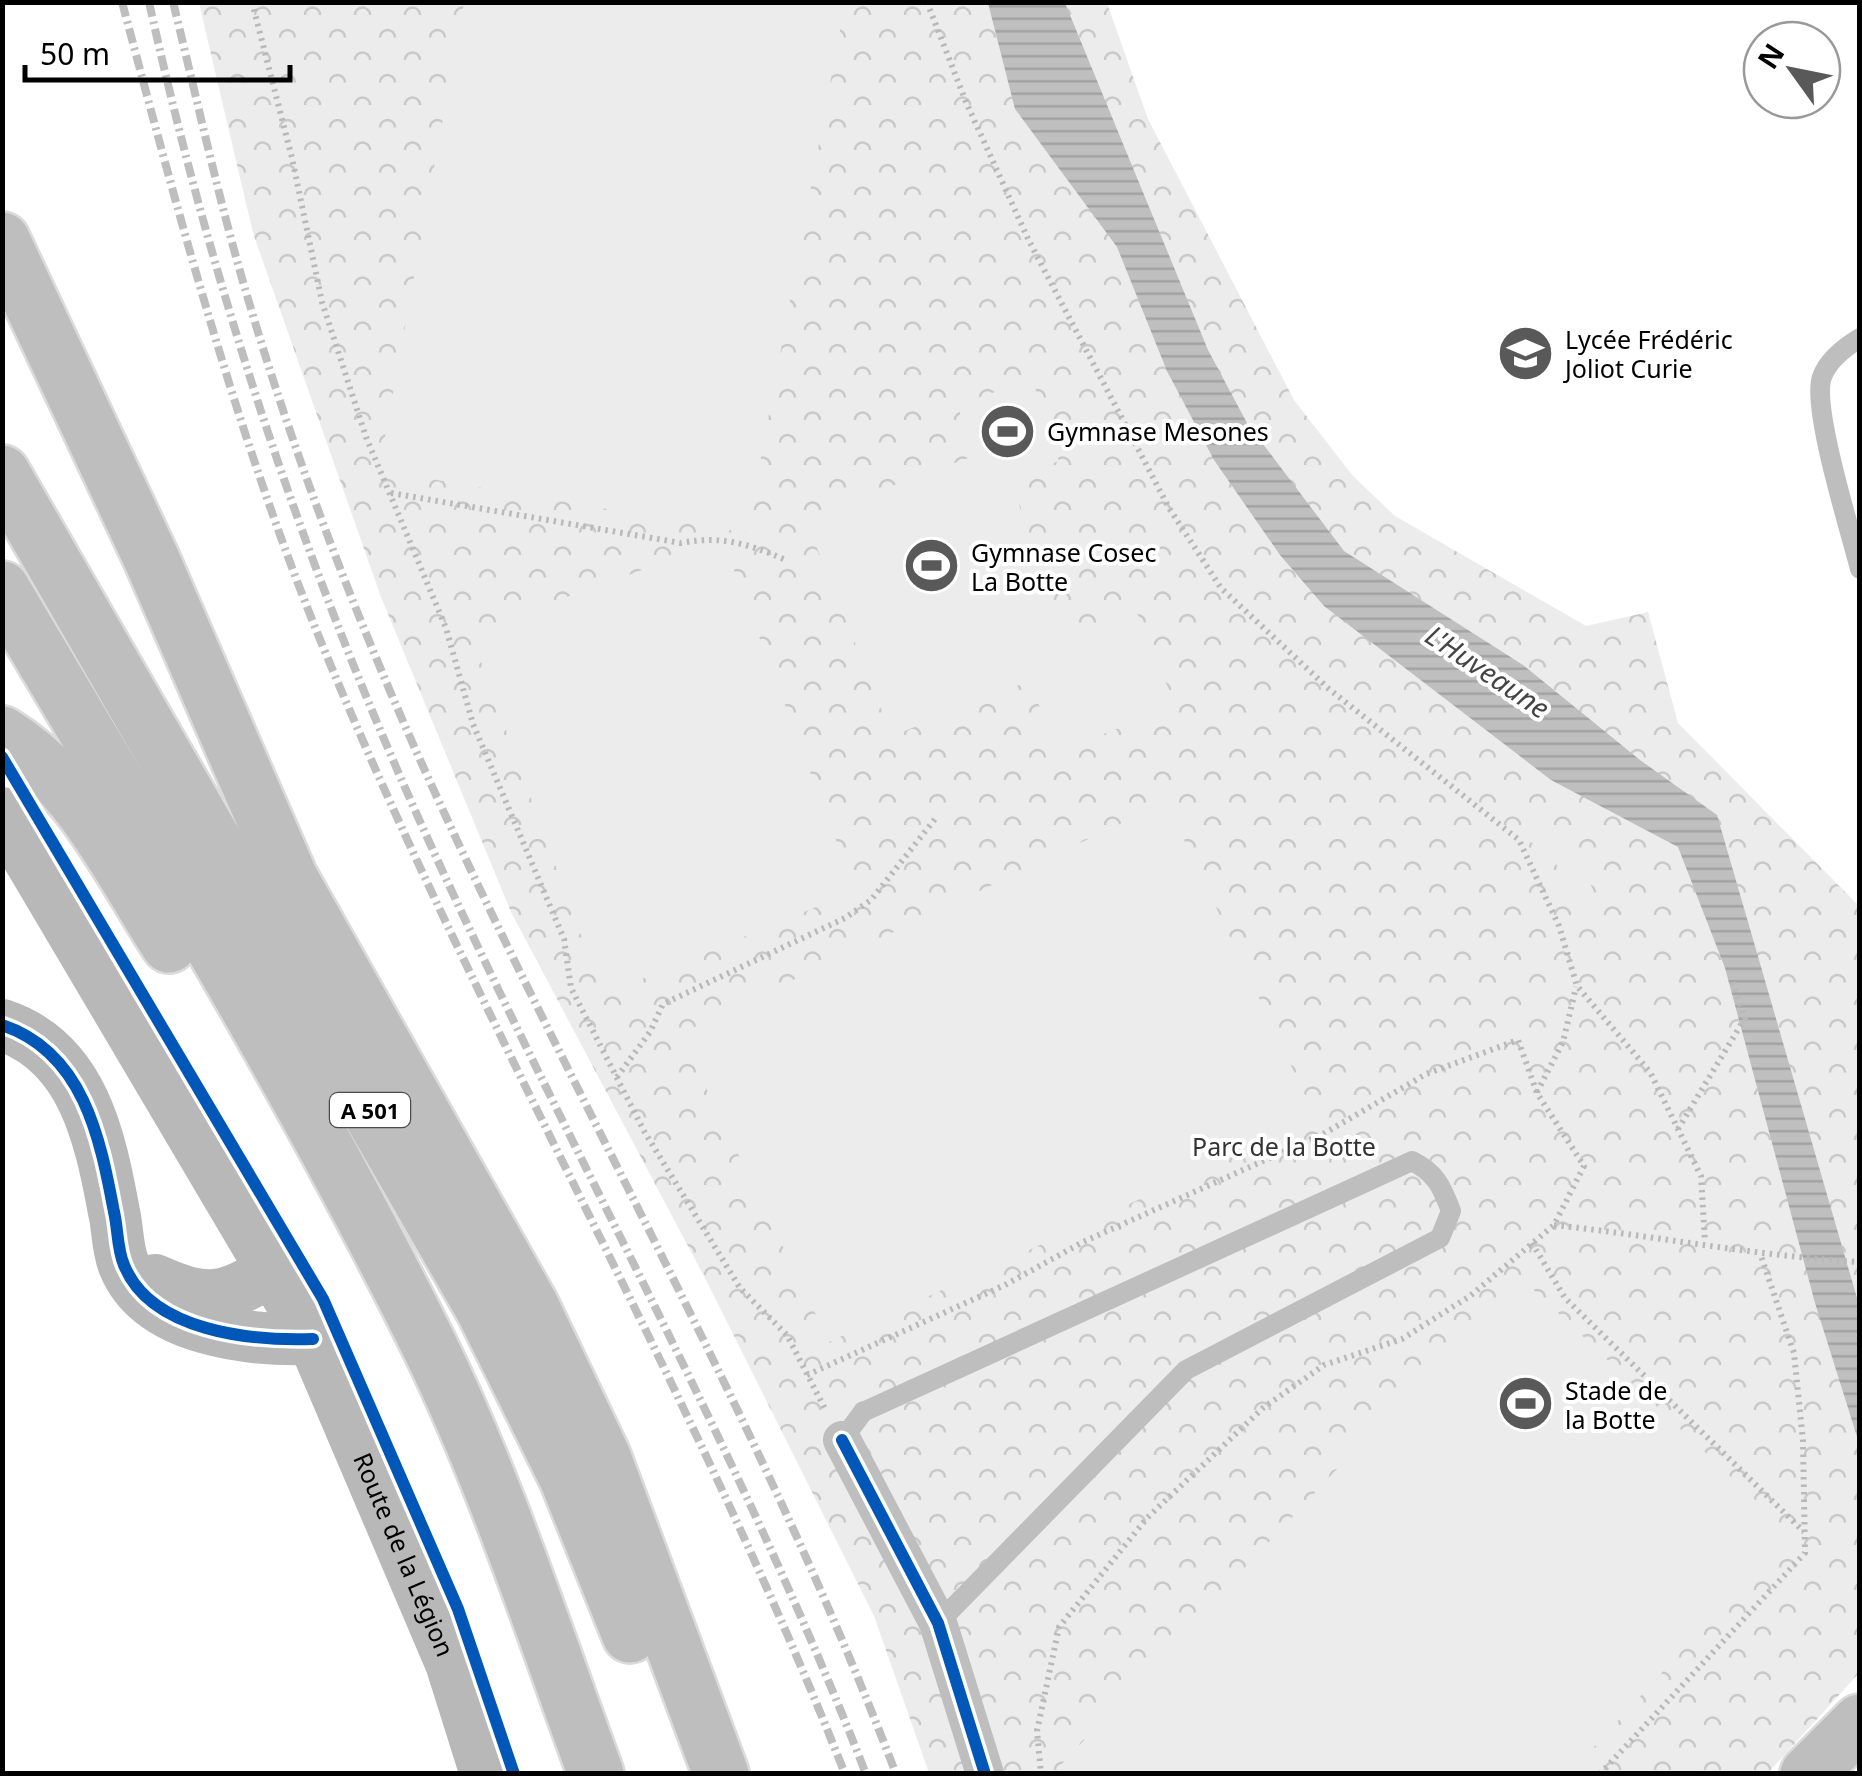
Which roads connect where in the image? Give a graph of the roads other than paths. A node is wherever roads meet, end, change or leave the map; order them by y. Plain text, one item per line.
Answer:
1 (2, 240) edge
2 (1860, 338) edge
3 (2, 474) edge
4 (1860, 569) edge
5 (2, 589) edge
6 (14, 741) edge
7 (2, 813) edge
8 (2, 1025) edge
9 (124, 1266) junction
10 (274, 1270) junction
11 (313, 1338) junction
12 (842, 1440) joint
13 (938, 1622) junction
14 (1860, 1722) edge
15 (486, 1774) edge
16 (596, 1774) edge
17 (683, 1774) edge
18 (720, 1774) edge
19 (985, 1774) edge
20 (1808, 1774) edge

1 - 18 highway
2 - 4 lane
3 - 17 highway, A 501
5 - 16 highway, A 501
6 - 16 highway
7 - 10 main road, Route de la Légion
8 - 9 main road
9 - 10 main road
9 - 11 main road
10 - 11 main road, Route de la Légion
11 - 15 main road, Route de la Légion
12 - 13 street
12 - 13 lane
13 - 19 street
14 - 20 highway

